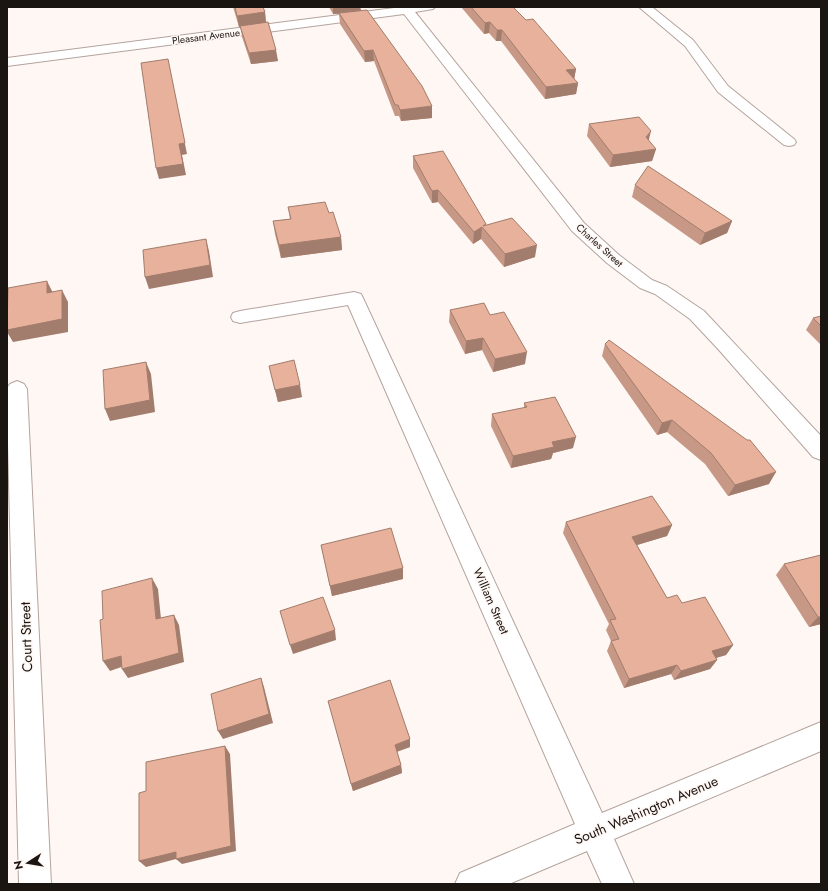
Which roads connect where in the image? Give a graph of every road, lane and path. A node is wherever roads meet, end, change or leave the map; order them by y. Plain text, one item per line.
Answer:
1 (429, 7) edge
2 (645, 7) edge
3 (408, 10) junction
4 (7, 62) edge
5 (789, 142) dead end
6 (240, 317) dead end
7 (17, 389) dead end
8 (821, 451) edge
9 (821, 736) edge
10 (595, 833) junction
11 (36, 884) edge
12 (471, 884) edge
13 (618, 884) edge

1 - 3 street, Pleasant Avenue
2 - 5 street
3 - 4 street, Pleasant Avenue
3 - 8 street, Charles Street
6 - 10 street, William Street
7 - 11 street, Court Street
9 - 10 street, South Washington Avenue
10 - 12 street, South Washington Avenue
10 - 13 street, William Street

